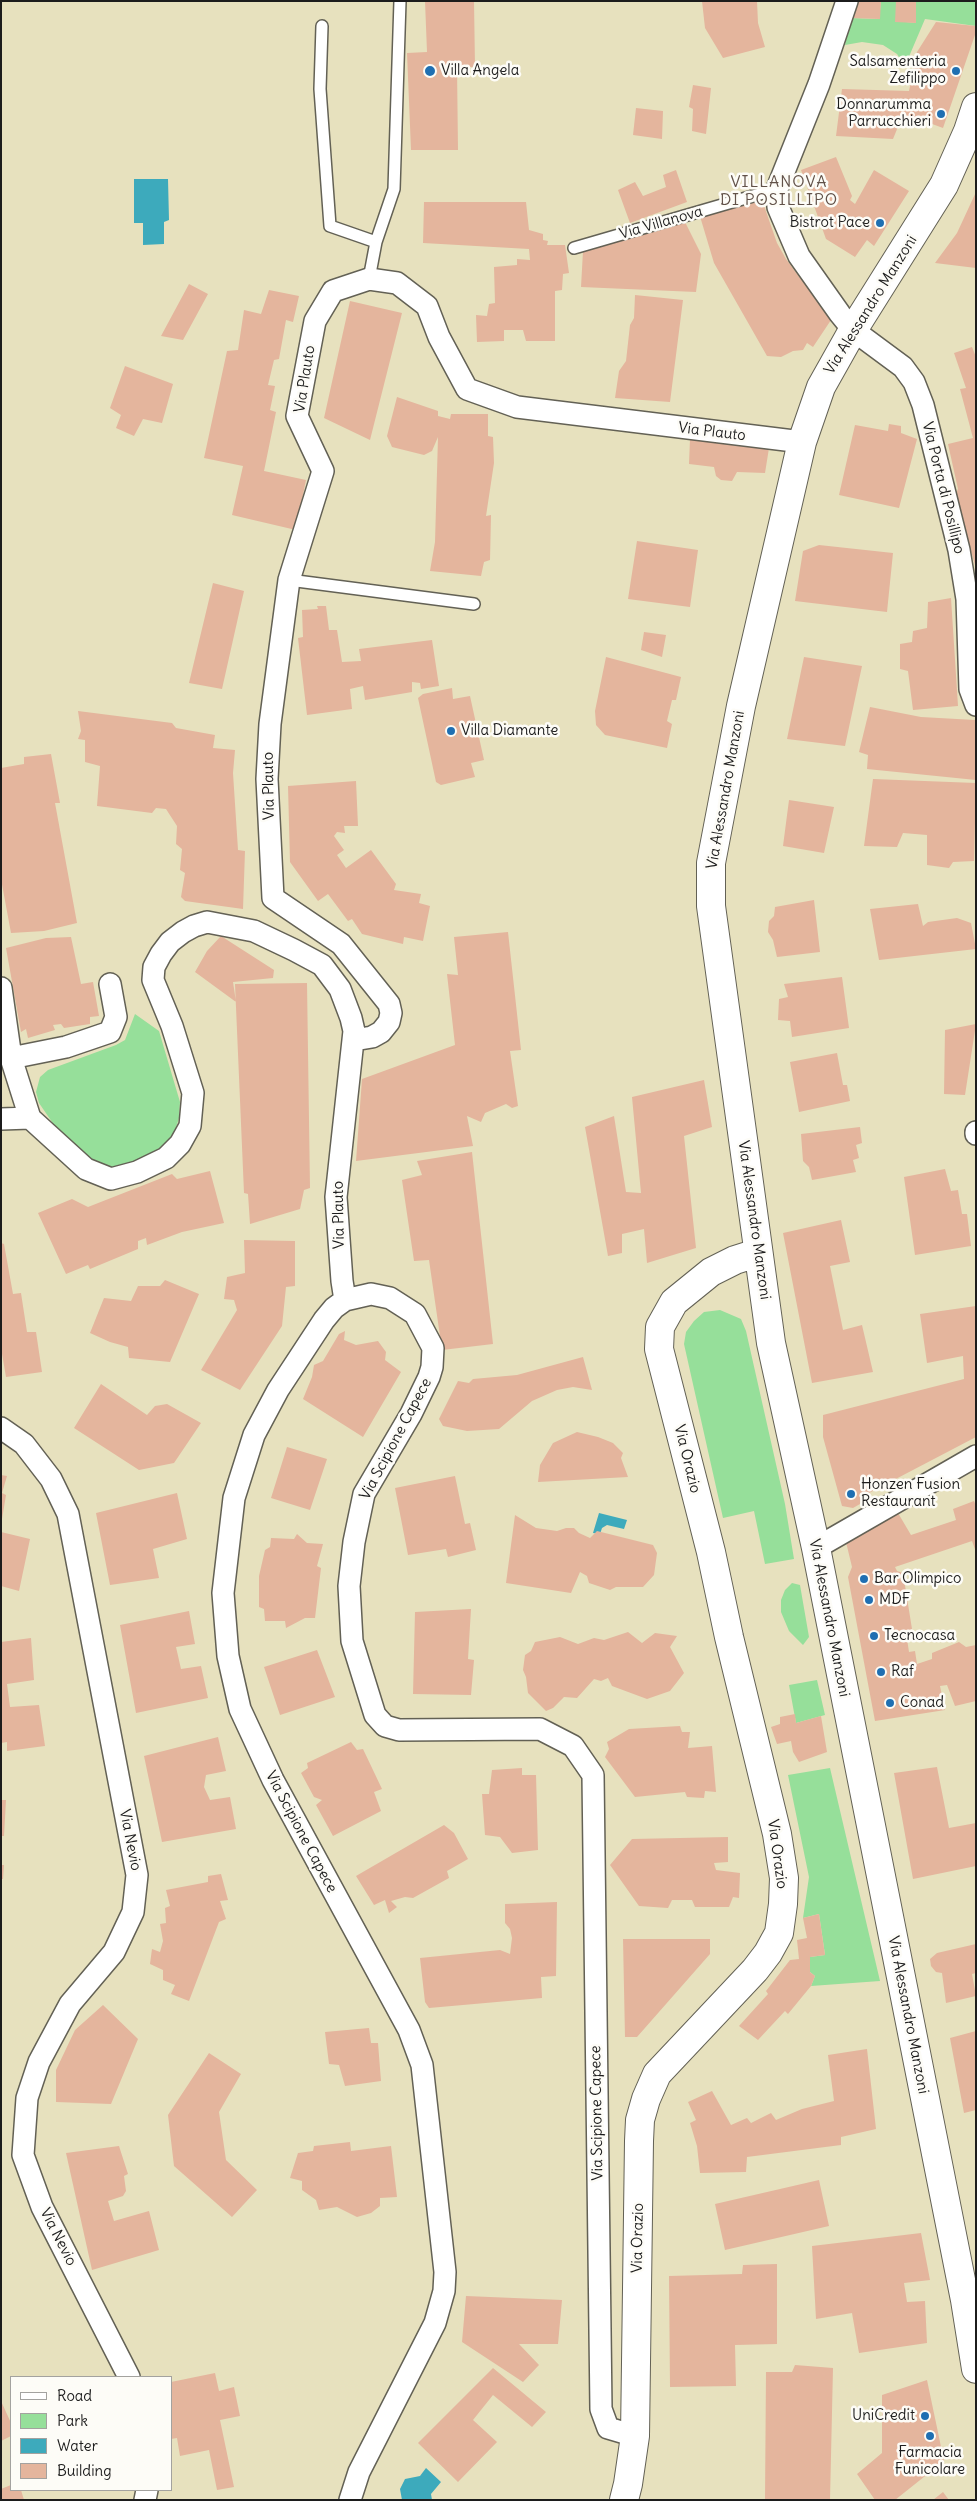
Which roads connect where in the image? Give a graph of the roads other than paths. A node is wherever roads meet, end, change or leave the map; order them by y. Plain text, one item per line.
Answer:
1 (400, 1) edge
2 (847, 1) edge
3 (322, 26) dead end
4 (976, 107) edge
5 (777, 188) junction
6 (376, 242) junction
7 (574, 248) dead end
8 (369, 280) junction
9 (853, 330) junction
10 (802, 442) junction
11 (289, 580) junction
12 (474, 604) dead end
13 (976, 705) edge
14 (110, 984) dead end
15 (1, 988) edge
16 (354, 1040) junction
17 (11, 1058) junction
18 (30, 1118) junction
19 (1, 1119) edge
20 (758, 1253) junction
21 (345, 1300) junction
22 (1, 1428) edge
23 (976, 1456) edge
24 (816, 1548) junction
25 (976, 2369) edge
26 (129, 2376) edge
27 (635, 2436) junction
28 (350, 2500) edge
29 (624, 2500) edge

1 - 6 lane
2 - 5 street
3 - 6 lane
4 - 9 street, Via Alessandro Manzoni
5 - 7 lane, Via Villanova
5 - 9 street
6 - 8 lane
8 - 10 street, Via Plauto
8 - 11 street, Via Plauto
9 - 10 street, Via Alessandro Manzoni
9 - 13 street, Via Porta di Posillipo
10 - 20 street, Via Alessandro Manzoni
11 - 12 lane
11 - 16 street, Via Plauto
14 - 17 street
15 - 17 street
16 - 18 street, Via Plauto
16 - 21 street, Via Plauto
17 - 18 street
18 - 19 street
20 - 24 street, Via Alessandro Manzoni
20 - 27 street, Via Orazio
21 - 27 street, Via Scipione Capece
21 - 28 street, Via Scipione Capece
22 - 26 street, Via Nevio
23 - 24 street
24 - 25 street, Via Alessandro Manzoni
27 - 29 street, Via Orazio

